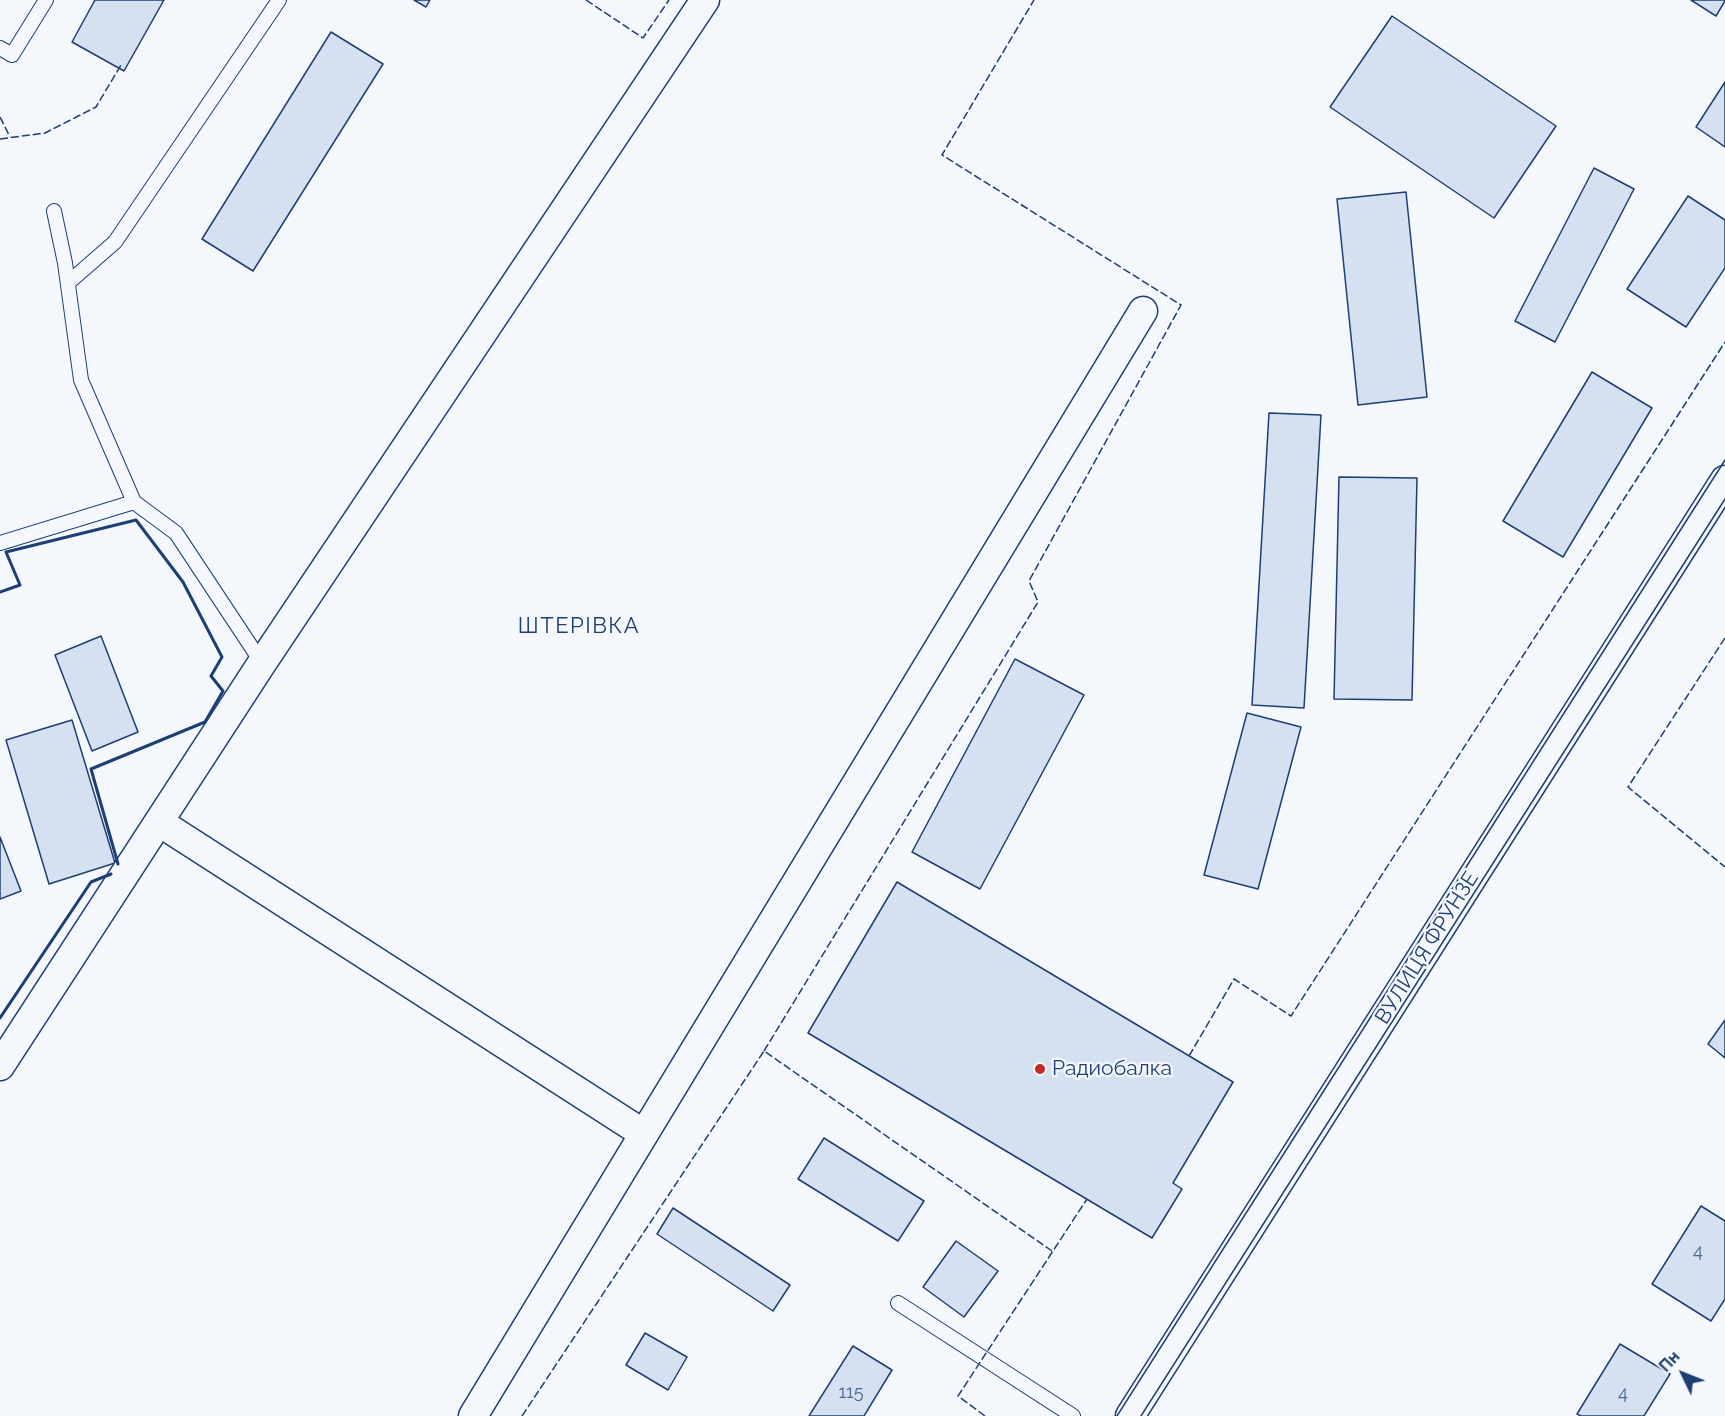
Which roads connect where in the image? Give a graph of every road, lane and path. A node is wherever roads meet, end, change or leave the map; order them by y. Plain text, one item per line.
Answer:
1 (46, 0) edge
2 (279, 0) edge
3 (700, 2) edge
4 (0, 48) edge
5 (54, 211) dead end
6 (68, 283) junction
7 (1143, 311) dead end
8 (1725, 480) edge
9 (134, 502) junction
10 (0, 543) edge
11 (262, 663) junction
12 (159, 822) junction
13 (0, 1066) edge
14 (645, 1134) junction
15 (898, 1303) dead end
16 (473, 1416) edge
17 (1072, 1416) edge
18 (1130, 1416) edge

1 - 4 lane
2 - 6 lane
3 - 11 street
5 - 6 lane
6 - 9 lane
7 - 14 street
8 - 18 street, ВУЛИЦЯ ФРУНЗЕ
9 - 10 lane
9 - 11 lane
11 - 12 street
12 - 13 street
12 - 14 street
14 - 16 street
15 - 17 lane

